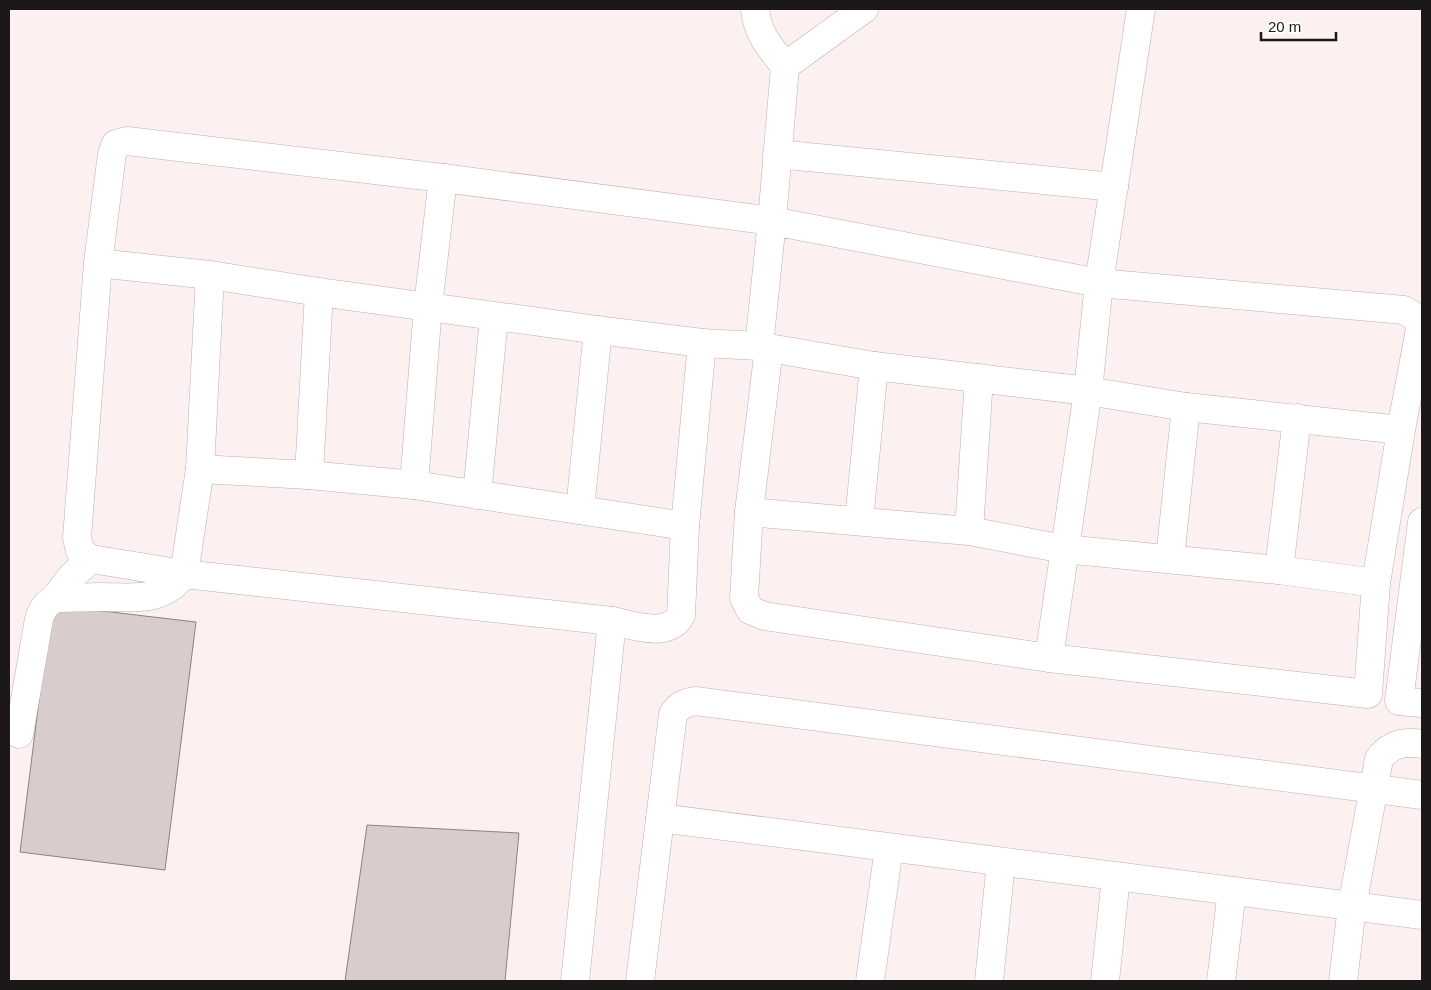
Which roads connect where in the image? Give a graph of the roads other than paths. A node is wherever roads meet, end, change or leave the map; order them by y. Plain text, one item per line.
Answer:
1 (755, 9) edge
2 (864, 9) edge
3 (1141, 9) edge
4 (784, 66) junction
5 (777, 154) junction
6 (443, 178) junction
7 (1114, 187) junction
8 (772, 221) junction
9 (98, 263) junction
10 (210, 275) junction
11 (1099, 282) junction
12 (319, 292) junction
13 (428, 306) junction
14 (494, 316) junction
15 (598, 330) junction
16 (702, 343) junction
17 (874, 366) junction
18 (979, 378) junction
19 (1088, 391) junction
20 (1186, 407) junction
21 (1297, 418) junction
22 (1401, 430) junction
23 (200, 469) junction
24 (309, 475) junction
25 (414, 485) junction
26 (477, 495) junction
27 (580, 510) junction
28 (749, 512) junction
29 (859, 521) junction
30 (1422, 522) edge
31 (685, 526) junction
32 (970, 531) junction
33 (1064, 549) junction
34 (1170, 558) junction
35 (91, 559) junction
36 (1279, 570) junction
37 (184, 574) junction
38 (1376, 583) junction
39 (55, 598) junction
40 (612, 622) junction
41 (1049, 658) junction
42 (1422, 704) edge
43 (19, 734) dead end
44 (1422, 744) edge
45 (1373, 788) junction
46 (1422, 795) edge
47 (660, 818) junction
48 (889, 848) junction
49 (1001, 862) junction
50 (1116, 876) junction
51 (1232, 892) junction
52 (1352, 907) junction
53 (1422, 915) edge
54 (575, 981) edge
55 (640, 981) edge
56 (870, 981) edge
57 (989, 981) edge
58 (1105, 981) edge
59 (1221, 981) edge
60 (1343, 981) edge

1 - 4 street
2 - 4 street
3 - 7 street
4 - 5 street
5 - 7 street
5 - 8 street
6 - 8 street
6 - 9 street
6 - 13 street
7 - 11 street
8 - 11 street
8 - 16 street
9 - 10 street
9 - 35 street
10 - 12 street
10 - 23 street
11 - 19 street
11 - 22 street
12 - 13 street
12 - 24 street
13 - 14 street
13 - 25 street
14 - 15 street
14 - 26 street
15 - 16 street
15 - 27 street
16 - 31 street
17 - 18 street
17 - 28 street
17 - 29 street
18 - 19 street
18 - 32 street
19 - 20 street
19 - 33 street
20 - 21 street
20 - 34 street
21 - 22 street
21 - 36 street
22 - 38 street
23 - 24 street
23 - 37 street
24 - 25 street
25 - 26 street
26 - 27 street
27 - 31 street
28 - 29 street
28 - 41 street
29 - 32 street
30 - 42 street
31 - 40 street
32 - 33 street
33 - 34 street
33 - 41 street
34 - 36 street
35 - 37 street
35 - 39 street
36 - 38 street
37 - 39 street
37 - 40 street
38 - 41 street
39 - 43 street
40 - 54 street
44 - 45 street
45 - 46 street
45 - 47 street
45 - 52 street
47 - 48 street
47 - 55 street
48 - 49 street
48 - 56 street
49 - 50 street
49 - 57 street
50 - 51 street
50 - 58 street
51 - 52 street
51 - 59 street
52 - 53 street
52 - 60 street

